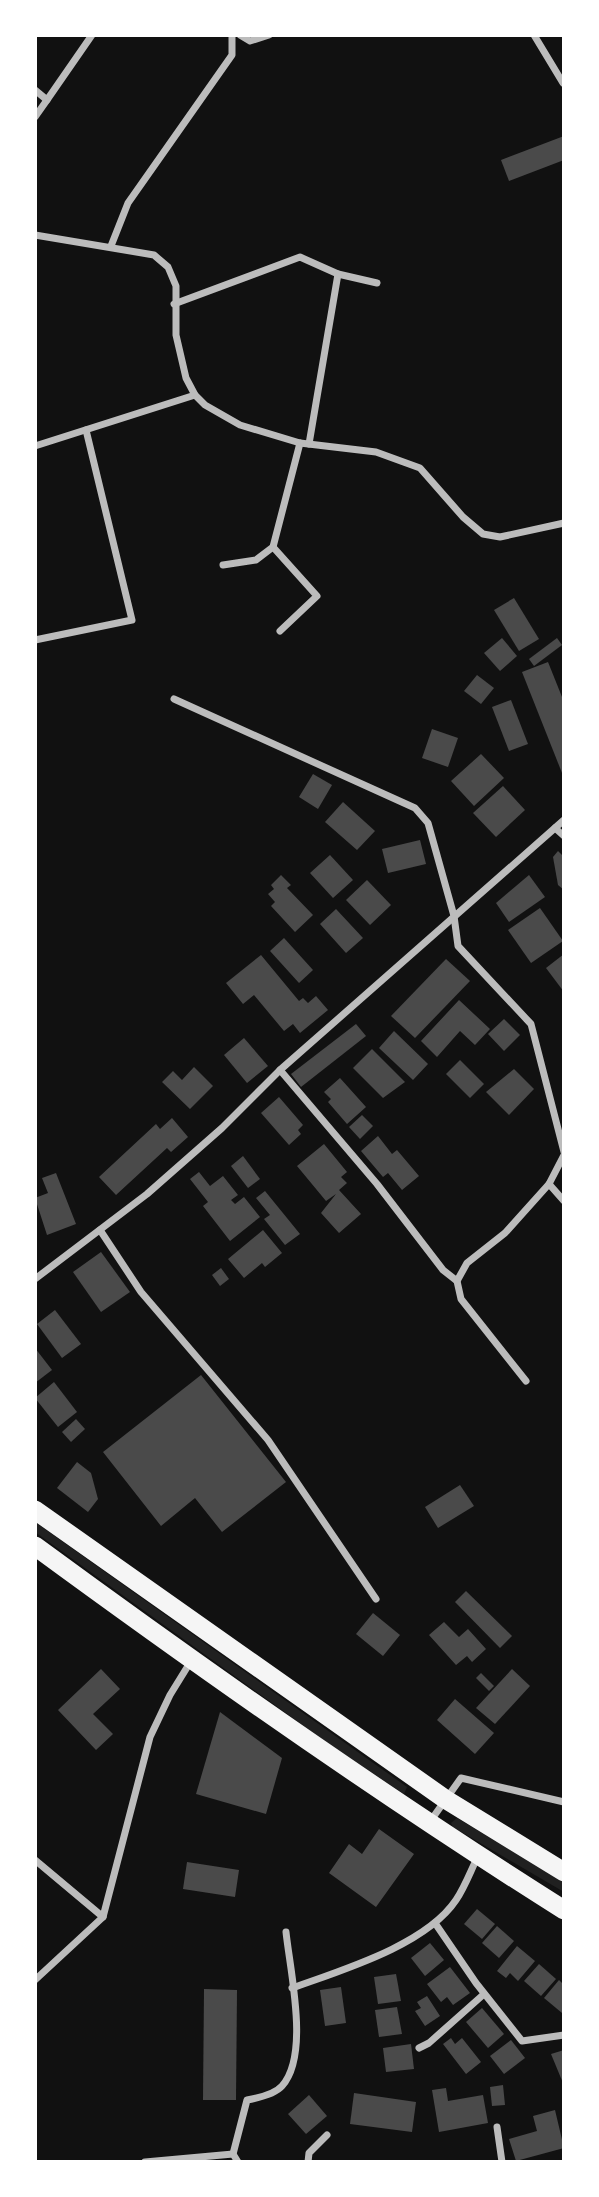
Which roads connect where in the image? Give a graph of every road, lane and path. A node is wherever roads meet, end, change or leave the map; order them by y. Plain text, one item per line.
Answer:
1 (92, 35) edge
2 (232, 35) edge
3 (240, 35) edge
4 (269, 35) edge
5 (534, 35) edge
6 (563, 83) edge
7 (35, 90) edge
8 (47, 100) junction
9 (35, 117) edge
10 (35, 235) edge
11 (111, 246) junction
12 (338, 274) junction
13 (377, 284) dead end
14 (174, 304) junction
15 (195, 395) junction
16 (86, 430) junction
17 (305, 443) junction
18 (35, 446) edge
19 (564, 523) edge
20 (272, 547) junction
21 (223, 565) dead end
22 (280, 631) dead end
23 (35, 640) edge
24 (174, 699) dead end
25 (564, 820) edge
26 (555, 828) junction
27 (564, 836) edge
28 (454, 916) junction
29 (280, 1070) junction
30 (564, 1153) edge
31 (549, 1184) junction
32 (564, 1201) edge
33 (100, 1230) junction
34 (35, 1279) edge
35 (457, 1281) junction
36 (526, 1381) dead end
37 (35, 1510) edge
38 (35, 1546) edge
39 (376, 1599) dead end
40 (192, 1661) junction
41 (445, 1799) junction
42 (564, 1802) edge
43 (428, 1823) junction
44 (478, 1856) junction
45 (35, 1860) edge
46 (564, 1872) edge
47 (564, 1910) edge
48 (103, 1917) junction
49 (435, 1923) junction
50 (286, 1932) dead end
51 (35, 1980) edge
52 (292, 1988) junction
53 (484, 1994) junction
54 (564, 2035) edge
55 (419, 2048) dead end
56 (497, 2127) dead end
57 (327, 2135) dead end
58 (233, 2154) junction
59 (145, 2162) edge
60 (238, 2162) edge
61 (308, 2162) edge
62 (502, 2162) edge

1 - 8 street
2 - 11 street
3 - 4 street
5 - 6 street
7 - 8 street
8 - 9 street
10 - 11 street
11 - 14 street
12 - 13 street
12 - 14 street
12 - 17 street
14 - 15 street
15 - 16 street
15 - 17 street
16 - 18 street
16 - 23 street
17 - 19 street
17 - 20 street
20 - 21 street
20 - 22 street
24 - 28 street
25 - 26 street
26 - 27 street
26 - 28 street
28 - 29 street
28 - 30 street
29 - 33 street
29 - 35 street
30 - 31 street
31 - 32 street
31 - 35 street
33 - 34 street
33 - 39 street
35 - 36 street
37 - 41 highway
38 - 40 highway
40 - 43 highway
40 - 48 street
41 - 42 street
41 - 43 street
41 - 46 highway
43 - 44 highway
44 - 47 highway
44 - 49 street
45 - 48 street
48 - 51 street
49 - 52 street
49 - 53 street
50 - 52 street
52 - 58 street
53 - 54 street
53 - 55 street
56 - 62 street
57 - 61 street
58 - 59 street
58 - 60 street

